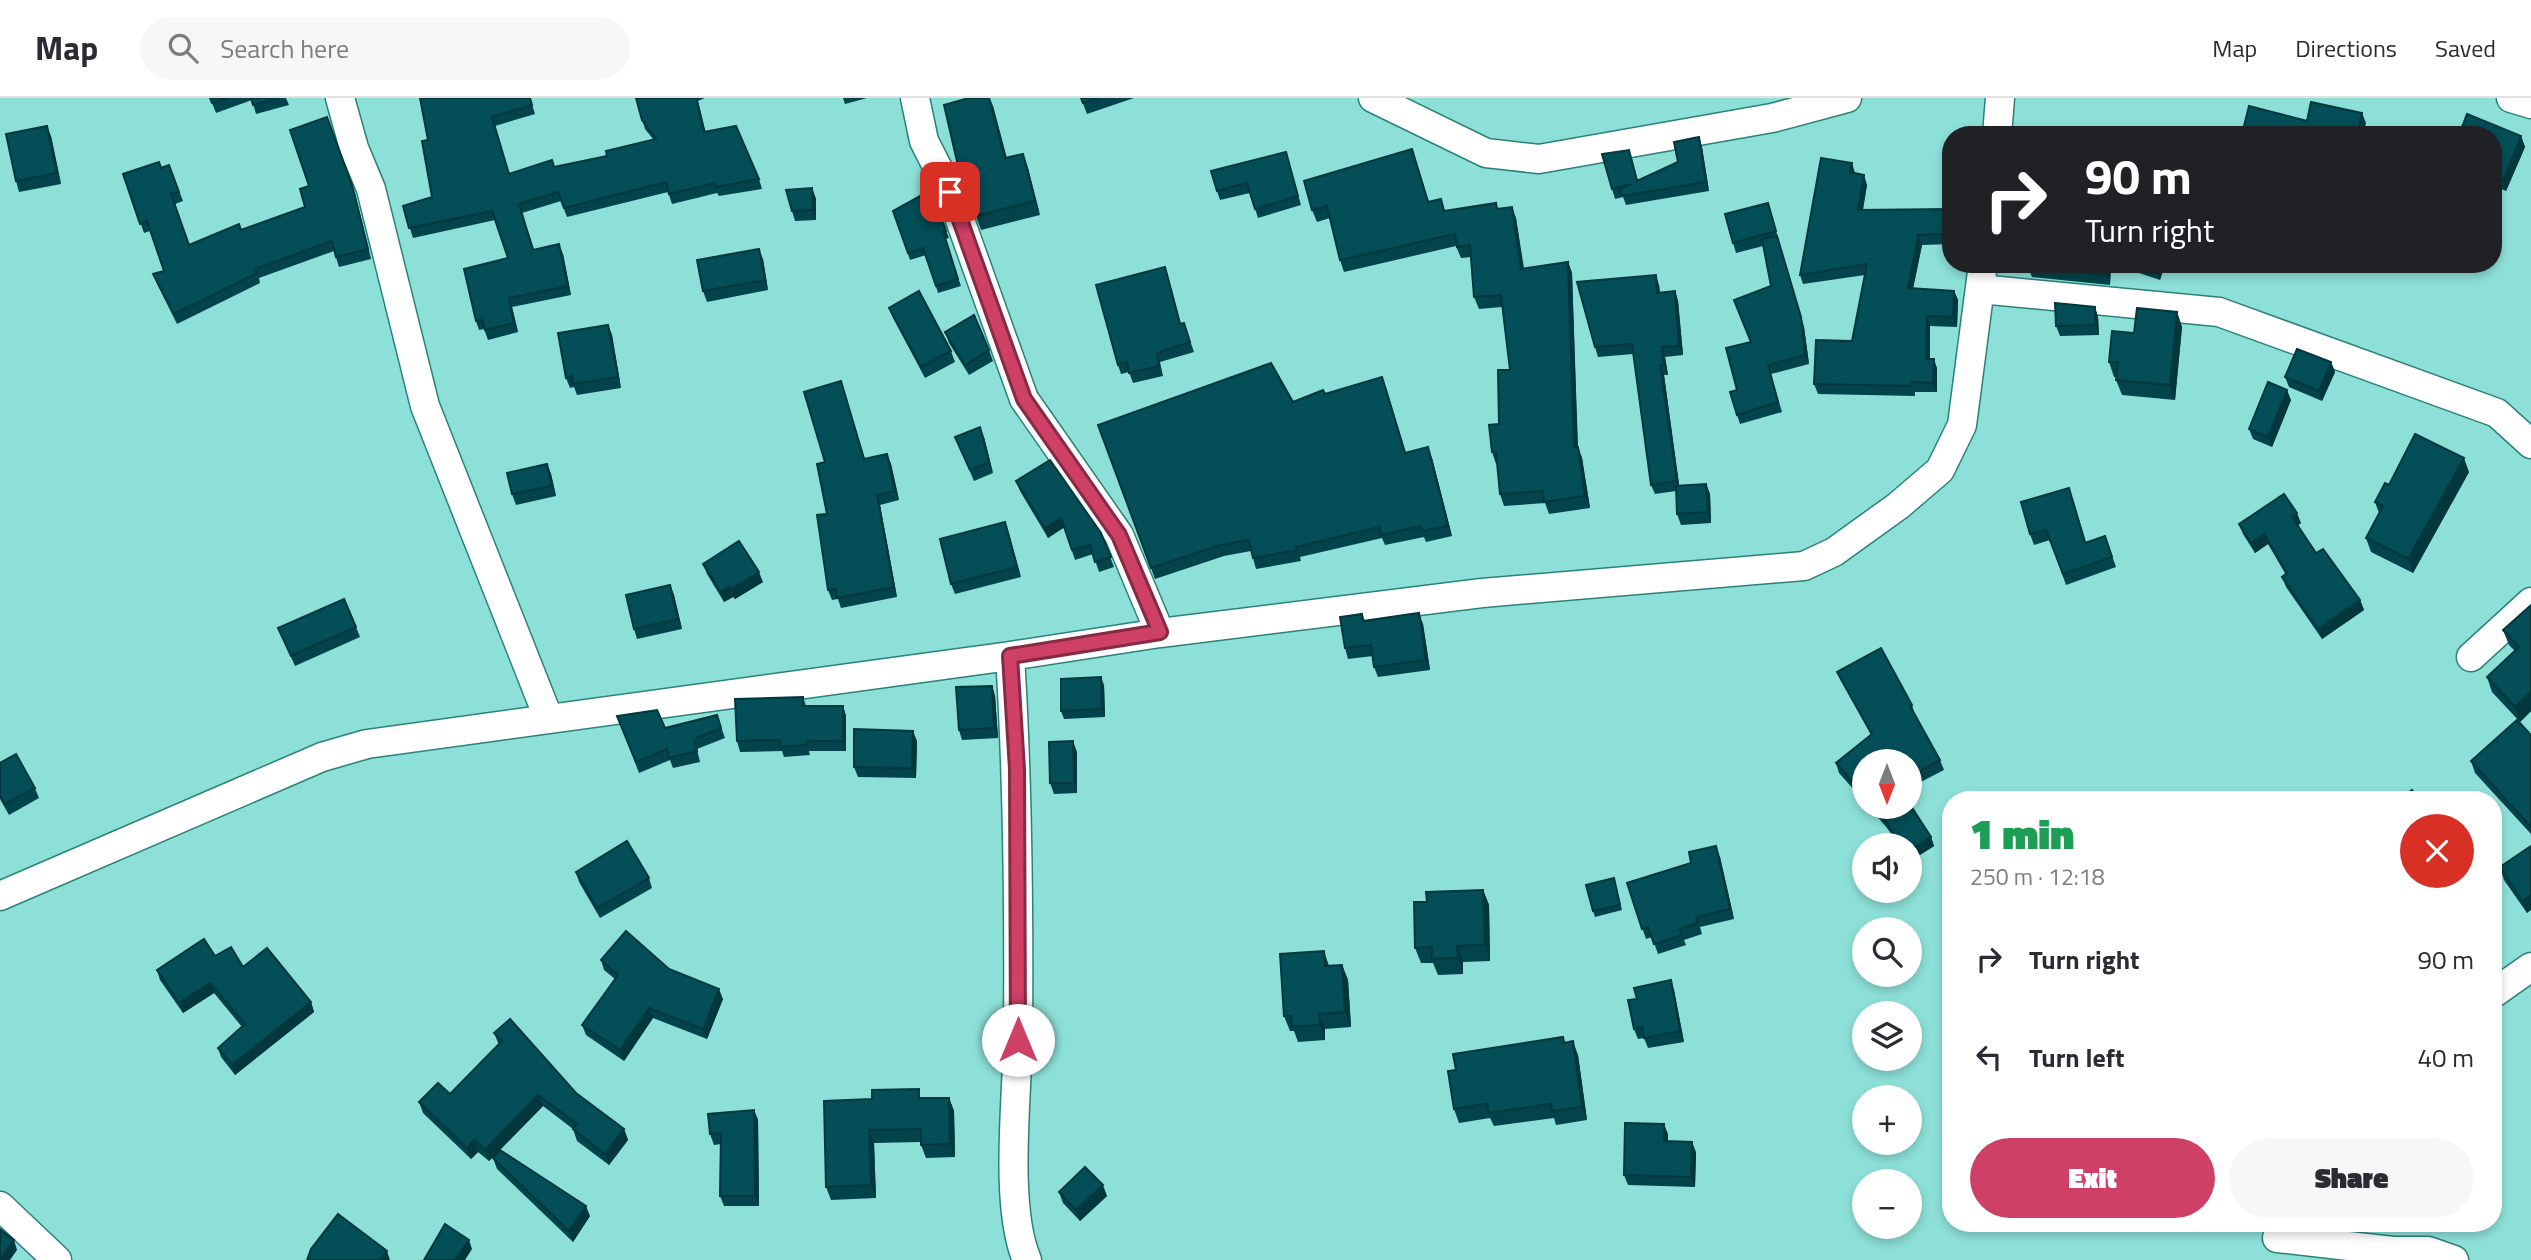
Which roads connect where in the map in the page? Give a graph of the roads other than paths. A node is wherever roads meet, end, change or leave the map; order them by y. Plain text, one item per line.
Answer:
1 (340, 98) edge
2 (915, 98) edge
3 (1373, 98) edge
4 (1846, 98) edge
5 (2000, 98) edge
6 (2511, 98) edge
7 (2531, 104) edge
8 (1998, 126) edge
9 (1981, 276) edge
10 (2531, 444) edge
11 (2531, 602) edge
12 (1160, 632) junction
13 (1010, 656) junction
14 (2470, 657) dead end
15 (548, 717) junction
16 (0, 896) edge
17 (2531, 967) edge
18 (2502, 987) edge
19 (0, 1206) edge
20 (2277, 1240) edge
21 (57, 1260) edge
22 (1027, 1260) edge
23 (2454, 1260) edge

1 - 15 street
2 - 12 street
3 - 4 street
5 - 8 street
6 - 7 street
9 - 10 street
9 - 12 street
11 - 14 street
12 - 13 street
13 - 15 street
13 - 22 street
15 - 16 street
17 - 18 street
19 - 21 street
20 - 23 street

